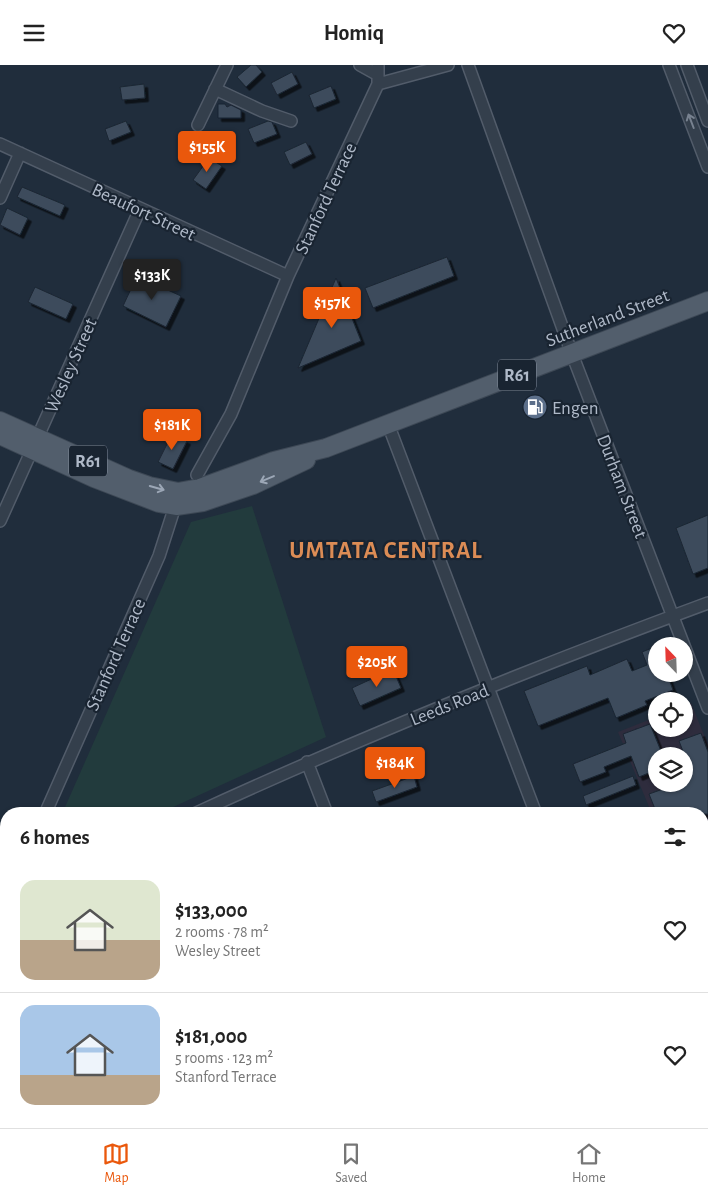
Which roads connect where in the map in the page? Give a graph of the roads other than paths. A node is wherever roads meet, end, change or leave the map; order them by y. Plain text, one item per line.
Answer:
1 (227, 65) edge
2 (360, 65) edge
3 (448, 65) edge
4 (468, 65) edge
5 (669, 65) edge
6 (687, 65) edge
7 (378, 75) edge
8 (215, 89) junction
9 (291, 121) dead end
10 (708, 121) edge
11 (198, 125) dead end
12 (0, 144) edge
13 (20, 153) junction
14 (708, 167) edge
15 (0, 198) edge
16 (140, 209) junction
17 (288, 276) junction
18 (708, 301) edge
19 (572, 354) junction
20 (0, 421) edge
21 (388, 425) junction
22 (0, 435) edge
23 (35, 444) junction
24 (197, 475) dead end
25 (177, 499) junction
26 (0, 521) edge
27 (708, 603) edge
28 (673, 615) junction
29 (489, 688) junction
30 (708, 708) edge
31 (307, 762) junction
32 (47, 807) edge
33 (209, 807) edge
34 (324, 807) edge
35 (533, 807) edge

1 - 8 street
2 - 7 street
3 - 7 street
4 - 19 street, Durham Street
14 -> 5 street
6 - 10 street
7 - 17 street, Stanford Terrace
8 - 9 street
8 - 11 street
12 - 13 street, Beaufort Street
13 - 15 street
13 - 16 street, Beaufort Street
16 - 17 street, Beaufort Street
16 - 23 street, Wesley Street
17 - 24 street, Stanford Terrace
18 - 19 main road, Sutherland Street / R61
19 - 21 main road, Sutherland Street / R61
19 - 28 street, Durham Street
20 - 23 main road, Sutherland Street / R61
21 - 25 main road, Sutherland Street / R61
21 - 29 street
22 - 23 main road, Sutherland Street / R61
23 - 25 main road, Sutherland Street / R61
23 - 26 street, Wesley Street
25 - 32 street, Stanford Terrace
27 - 28 street, Leeds Road
28 - 29 street, Leeds Road
28 - 30 street, Durham Street
29 - 31 street, Leeds Road
29 - 35 street
31 - 33 street, Leeds Road
31 - 34 street

